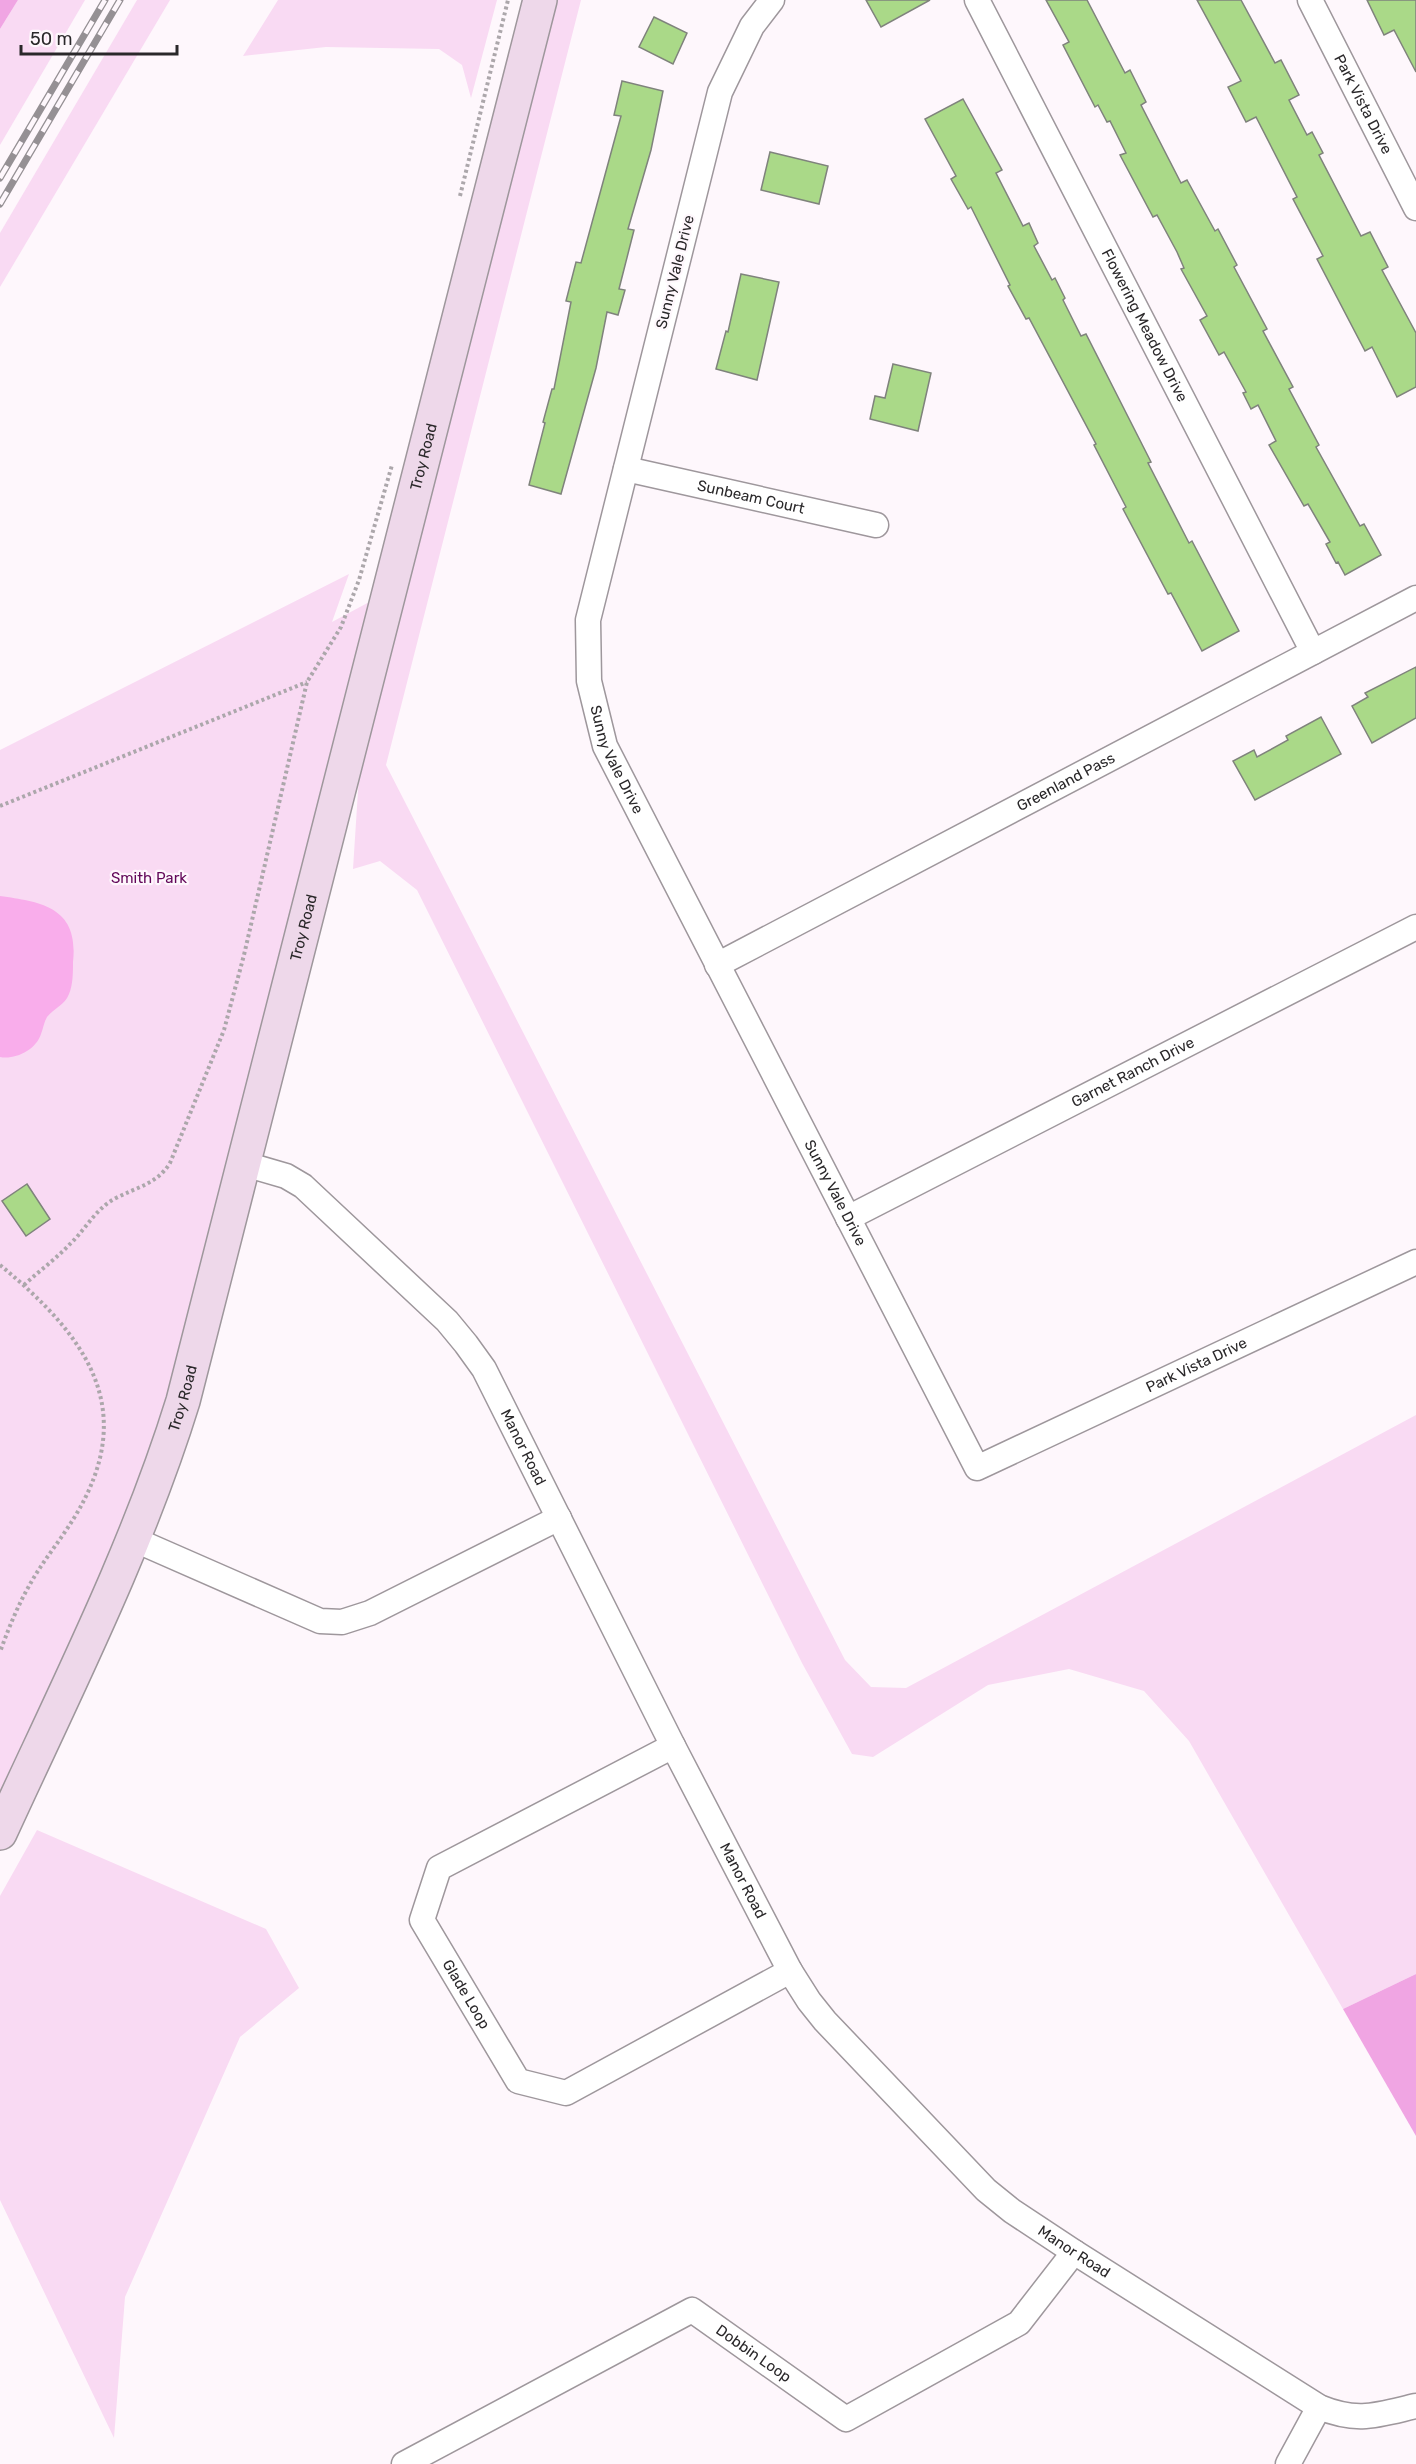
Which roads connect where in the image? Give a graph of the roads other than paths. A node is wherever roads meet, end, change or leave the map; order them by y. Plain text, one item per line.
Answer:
1 (540, 0) edge
2 (772, 0) edge
3 (976, 0) edge
4 (1310, 0) edge
5 (1416, 207) edge
6 (626, 469) junction
7 (876, 525) dead end
8 (1416, 598) edge
9 (1313, 652) junction
10 (1416, 927) edge
11 (717, 965) junction
12 (245, 1164) junction
13 (848, 1218) junction
14 (1416, 1262) edge
15 (976, 1468) joint
16 (559, 1518) junction
17 (133, 1539) junction
18 (673, 1746) junction
19 (0, 1833) edge
20 (790, 1971) junction
21 (1074, 2252) junction
22 (1416, 2406) edge
23 (1319, 2407) junction
24 (404, 2464) edge
25 (1288, 2464) edge

1 - 12 street, Troy Road
2 - 6 street, Sunny Vale Drive
3 - 9 street, Flowering Meadow Drive
4 - 5 street, Park Vista Drive
6 - 7 street, Sunbeam Court
6 - 11 street, Sunny Vale Drive
8 - 9 street, Greenland Pass
9 - 11 street, Greenland Pass
10 - 13 street, Garnet Ranch Drive
11 - 13 street, Sunny Vale Drive
12 - 16 street, Manor Road
12 - 17 street, Troy Road
13 - 15 street, Sunny Vale Drive
14 - 15 street, Park Vista Drive
16 - 17 street
16 - 18 street, Manor Road
17 - 19 street, Troy Road
18 - 20 street, Manor Road
18 - 20 street, Glade Loop
20 - 21 street, Manor Road
21 - 23 street, Manor Road
21 - 24 street, Dobbin Loop
22 - 23 street, Manor Road
23 - 25 street

